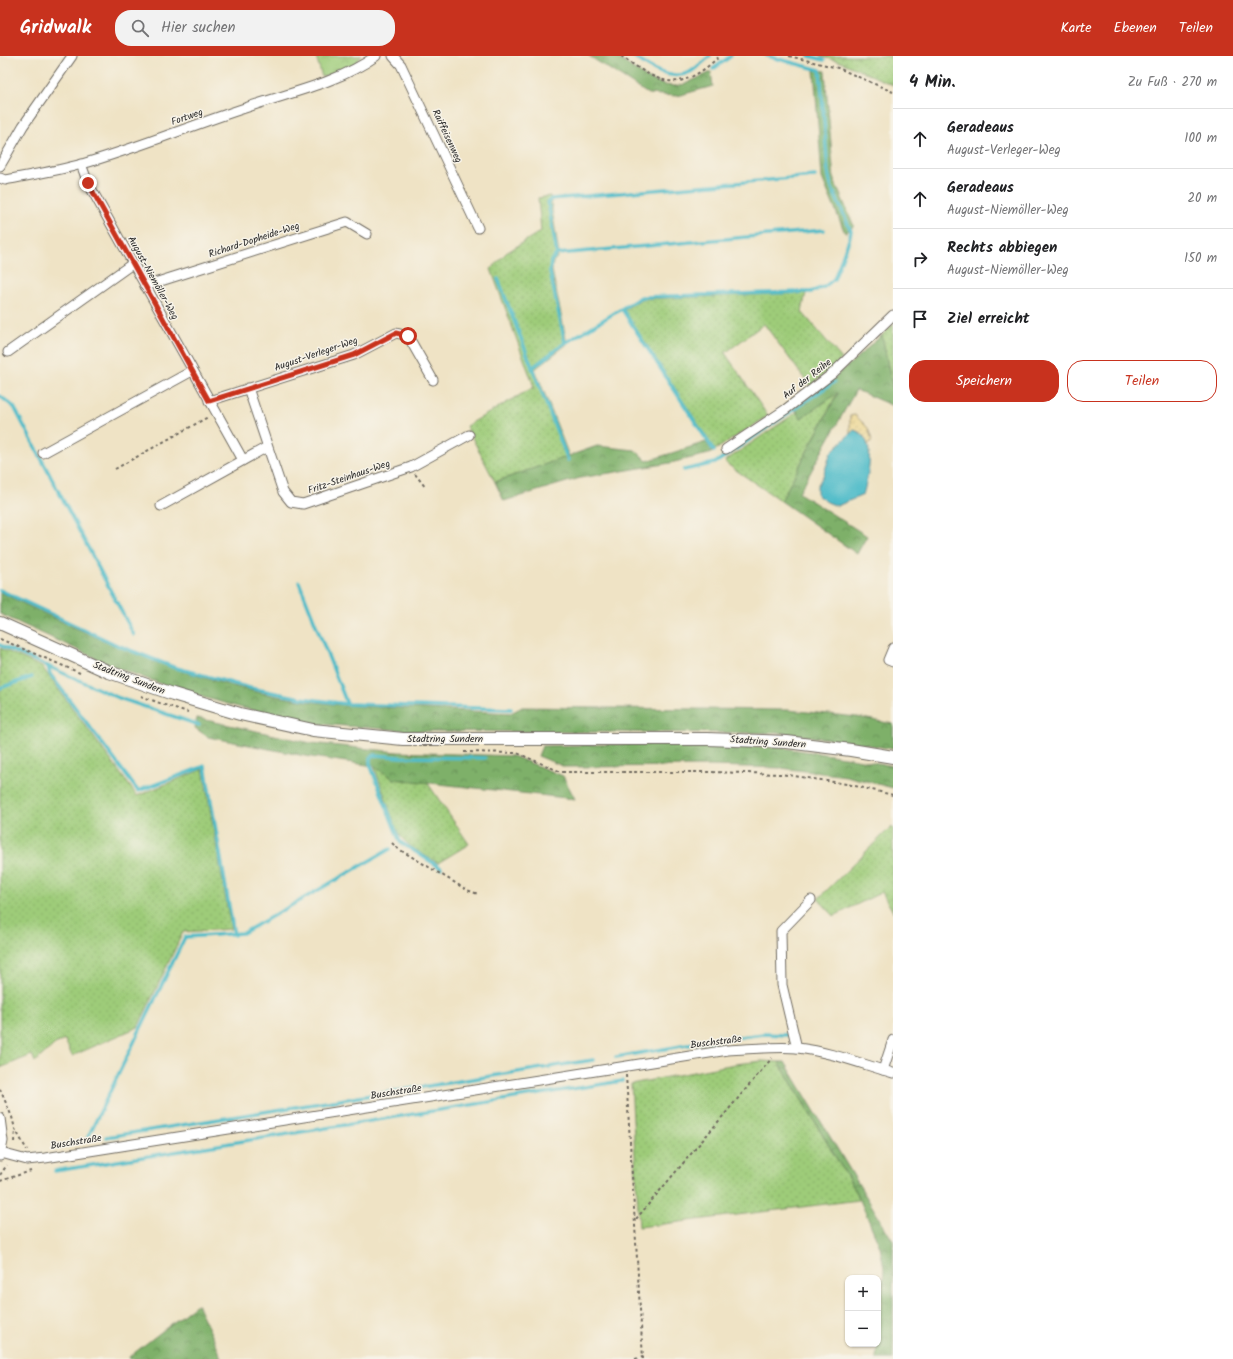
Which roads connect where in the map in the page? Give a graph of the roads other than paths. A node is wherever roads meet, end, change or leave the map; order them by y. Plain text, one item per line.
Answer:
1 (72, 56) edge
2 (375, 56) edge
3 (393, 56) edge
4 (81, 164) junction
5 (0, 166) edge
6 (0, 178) edge
7 (478, 228) dead end
8 (367, 234) dead end
9 (132, 264) junction
10 (145, 286) junction
11 (893, 315) edge
12 (8, 352) dead end
13 (192, 371) junction
14 (433, 380) dead end
15 (248, 388) junction
16 (209, 401) junction
17 (469, 435) dead end
18 (267, 446) junction
19 (726, 449) dead end
20 (43, 453) dead end
21 (243, 460) junction
22 (161, 506) dead end
23 (0, 624) edge
24 (893, 648) edge
25 (893, 662) edge
26 (893, 757) edge
27 (811, 900) dead end
28 (893, 1040) edge
29 (797, 1048) junction
30 (883, 1070) junction
31 (893, 1073) edge
32 (0, 1118) edge
33 (1, 1155) edge

1 - 5 street
2 - 4 street, Fortweg
3 - 7 street, Raiffeisenweg
4 - 6 street, Fortweg
4 - 9 street, August-Niemöller-Weg
8 - 10 street, Richard-Dopheide-Weg
9 - 10 street, August-Niemöller-Weg
9 - 12 street
10 - 13 street, August-Niemöller-Weg
11 - 19 street, Auf der Reihe
13 - 16 street, August-Niemöller-Weg
13 - 20 street
14 - 15 street, August-Verleger-Weg
15 - 16 street
15 - 18 street
16 - 21 street, August-Niemöller-Weg
17 - 18 street, Fritz-Steinhaus-Weg
18 - 21 street
21 - 22 street
23 - 26 main road, Stadtring Sundern
24 - 25 street
27 - 29 street
28 - 30 street
29 - 30 street, Buschstraße
29 - 33 street, Buschstraße
30 - 31 street, Buschstraße
32 - 33 street

